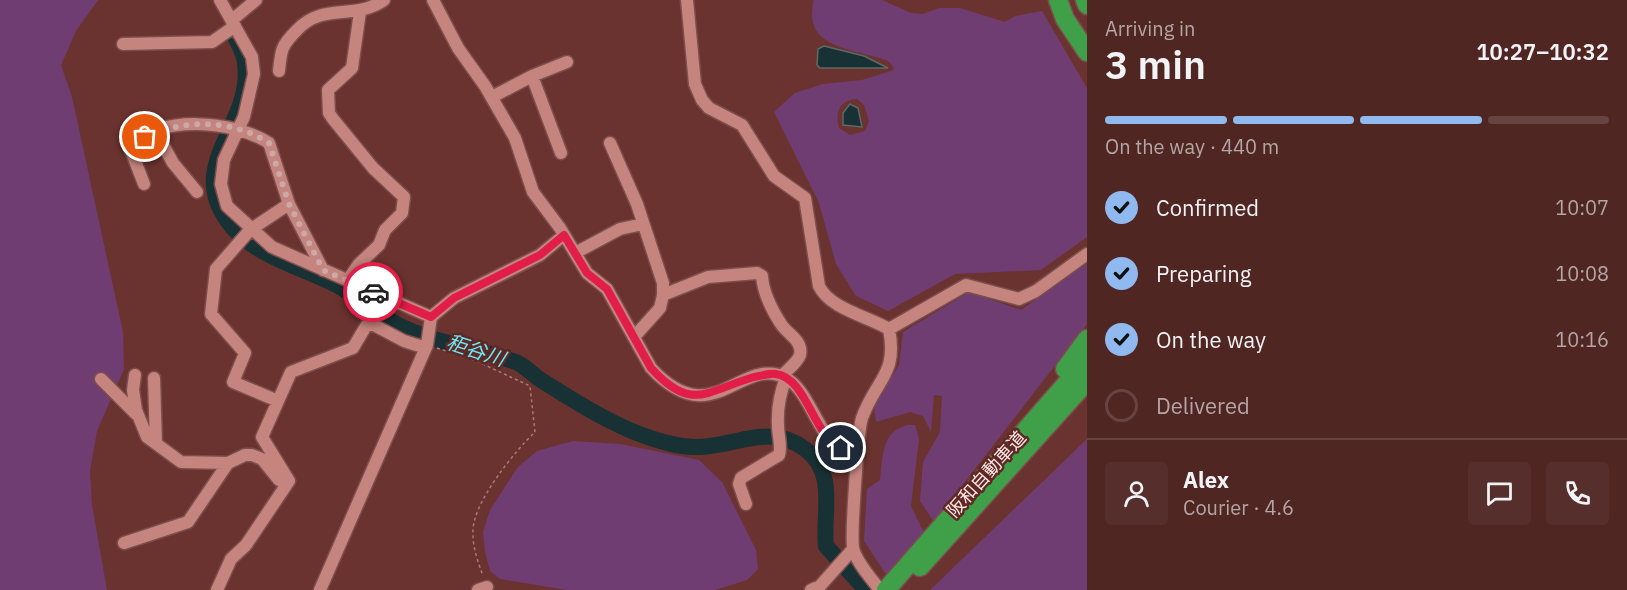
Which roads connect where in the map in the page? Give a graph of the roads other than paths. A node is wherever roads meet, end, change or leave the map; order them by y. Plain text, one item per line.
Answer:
1 (220, 0) edge
2 (256, 0) edge
3 (384, 0) edge
4 (433, 0) edge
5 (687, 0) edge
6 (1058, 0) edge
7 (1085, 0) edge
8 (1087, 5) edge
9 (360, 12) junction
10 (1065, 19) junction
11 (233, 23) junction
12 (123, 44) dead end
13 (1087, 52) edge
14 (567, 62) dead end
15 (1087, 65) edge
16 (279, 71) dead end
17 (532, 76) junction
18 (492, 97) junction
19 (236, 130) junction
20 (156, 132) junction
21 (610, 143) dead end
22 (561, 153) dead end
23 (144, 184) dead end
24 (197, 192) dead end
25 (289, 204) junction
26 (644, 224) junction
27 (250, 230) junction
28 (564, 235) junction
29 (575, 253) junction
30 (1087, 254) edge
31 (323, 270) junction
32 (348, 280) junction
33 (663, 295) junction
34 (431, 317) junction
35 (889, 329) junction
36 (634, 337) junction
37 (1087, 339) edge
38 (427, 346) junction
39 (1087, 360) edge
40 (135, 375) dead end
41 (784, 377) junction
42 (154, 378) dead end
43 (101, 379) dead end
44 (1087, 381) edge
45 (1087, 389) edge
46 (278, 401) junction
47 (138, 415) junction
48 (1035, 440) junction
49 (156, 443) junction
50 (859, 450) junction
51 (228, 463) junction
52 (284, 488) junction
53 (747, 504) dead end
54 (962, 510) junction
55 (124, 543) dead end
56 (853, 549) junction
57 (217, 590) edge
58 (320, 590) edge
59 (811, 590) edge
60 (880, 590) edge
61 (885, 590) edge
62 (901, 590) edge

1 - 11 street
2 - 11 street
3 - 9 street
4 - 18 street
5 - 35 street
6 - 10 highway
7 - 8 highway
9 - 16 street
9 - 32 street
10 - 13 highway
10 - 15 highway
11 - 12 street
11 - 19 street
14 - 17 street
17 - 18 street
17 - 22 street
18 - 28 street
19 - 20 street
19 - 25 street
19 - 27 street
20 - 23 street
20 - 24 street
21 - 26 street
25 - 27 street
25 - 31 street
26 - 29 street
26 - 33 street
27 - 31 street
27 - 46 street
28 - 29 street
28 - 34 street
29 - 36 street
30 - 35 street
31 - 32 street
32 - 34 street
33 - 36 street
33 - 41 street
34 - 38 street
35 - 50 street
36 - 41 street
37 - 54 highway
38 - 46 street
38 - 58 street
39 - 54 highway, 阪和自動車道
40 - 47 street
41 - 50 street
41 - 53 street
42 - 49 street
43 - 47 street
44 - 48 highway, 阪和自動車道
45 - 48 highway
46 - 52 street
47 - 49 street
48 - 54 highway, 阪和自動車道
49 - 51 street
50 - 56 street
51 - 52 street
51 - 55 street
52 - 57 street
54 - 61 highway, 阪和自動車道
54 - 62 highway, 阪和自動車道
56 - 59 street
56 - 60 street

